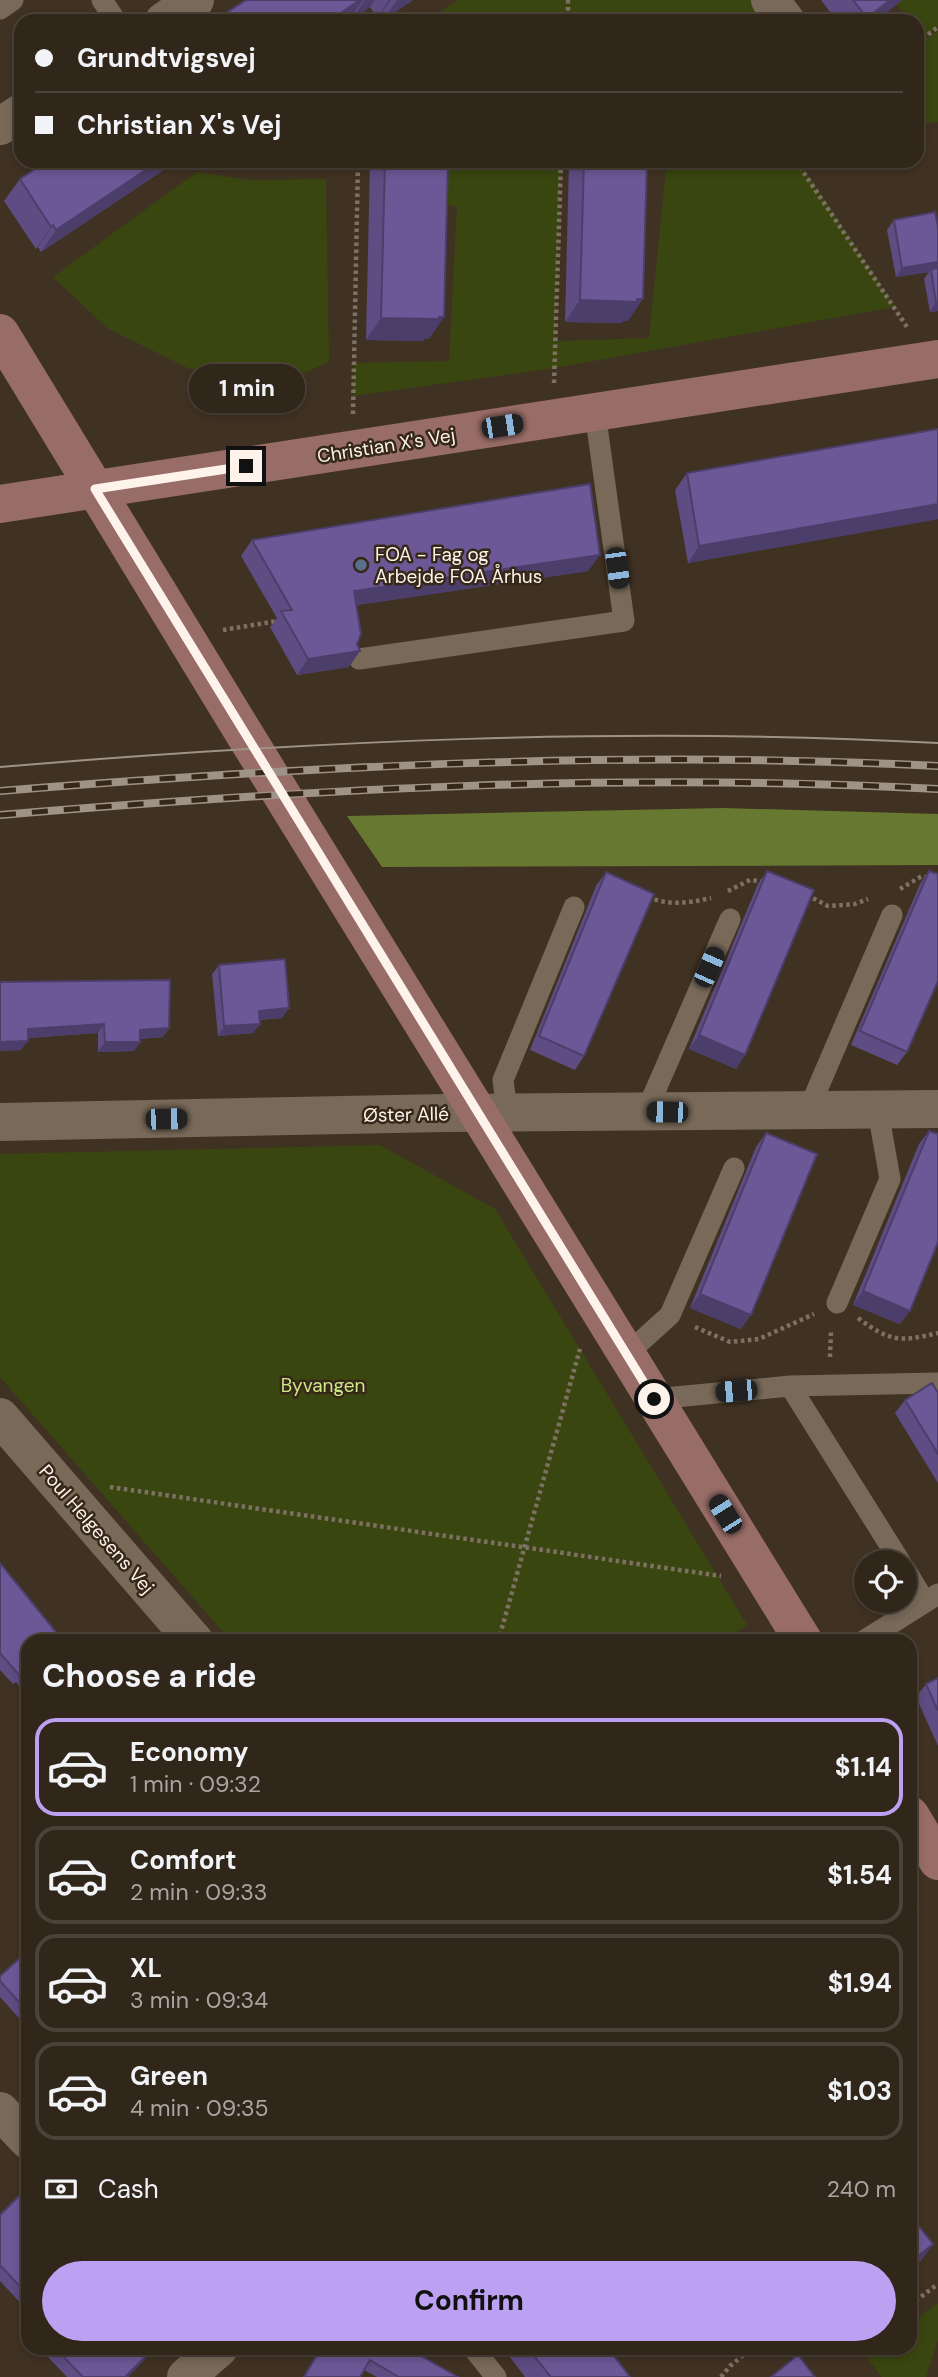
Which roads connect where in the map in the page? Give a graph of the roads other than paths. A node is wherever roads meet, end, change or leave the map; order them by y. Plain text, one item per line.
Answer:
1 (13, 0) edge
2 (195, 0) edge
3 (770, 0) edge
4 (0, 9) edge
5 (174, 14) edge
6 (781, 14) edge
7 (0, 333) edge
8 (938, 359) edge
9 (595, 412) junction
10 (95, 489) junction
11 (0, 504) edge
12 (359, 659) edge
13 (574, 907) dead end
14 (892, 915) dead end
15 (730, 919) dead end
16 (938, 1109) edge
17 (807, 1111) junction
18 (878, 1111) junction
19 (492, 1112) junction
20 (646, 1112) junction
21 (0, 1122) edge
22 (734, 1168) dead end
23 (837, 1303) road end
24 (626, 1354) junction
25 (938, 1383) edge
26 (790, 1386) junction
27 (654, 1399) junction
28 (0, 1417) edge
29 (893, 1550) edge
30 (917, 1582) edge
31 (932, 1598) edge
32 (188, 1634) edge
33 (799, 1634) edge
34 (875, 1634) edge
35 (917, 1826) edge
36 (938, 1861) edge
37 (0, 2110) edge
38 (21, 2132) edge
39 (211, 2355) edge
40 (479, 2355) edge
41 (186, 2377) edge
42 (496, 2377) edge

1 - 4 lane
2 - 5 street
3 - 6 street
7 - 10 street
8 - 9 street, Christian X's Vej
9 - 10 street, Christian X's Vej
9 - 12 lane
10 - 11 street, Christian X's Vej
10 - 19 street
13 - 19 lane
14 - 17 lane
15 - 20 lane
16 - 18 street, Øster Allé
17 - 18 street, Øster Allé
17 - 20 street, Øster Allé
18 - 23 lane
19 - 20 street, Øster Allé
19 - 21 street, Øster Allé
19 - 24 street
22 - 24 lane
24 - 27 street
25 - 26 lane
26 - 27 lane
26 - 29 lane
27 - 33 street
28 - 32 street, Poul Helgesens Vej
30 - 31 lane
31 - 34 lane
35 - 36 street
37 - 38 street
39 - 41 street
40 - 42 lane

